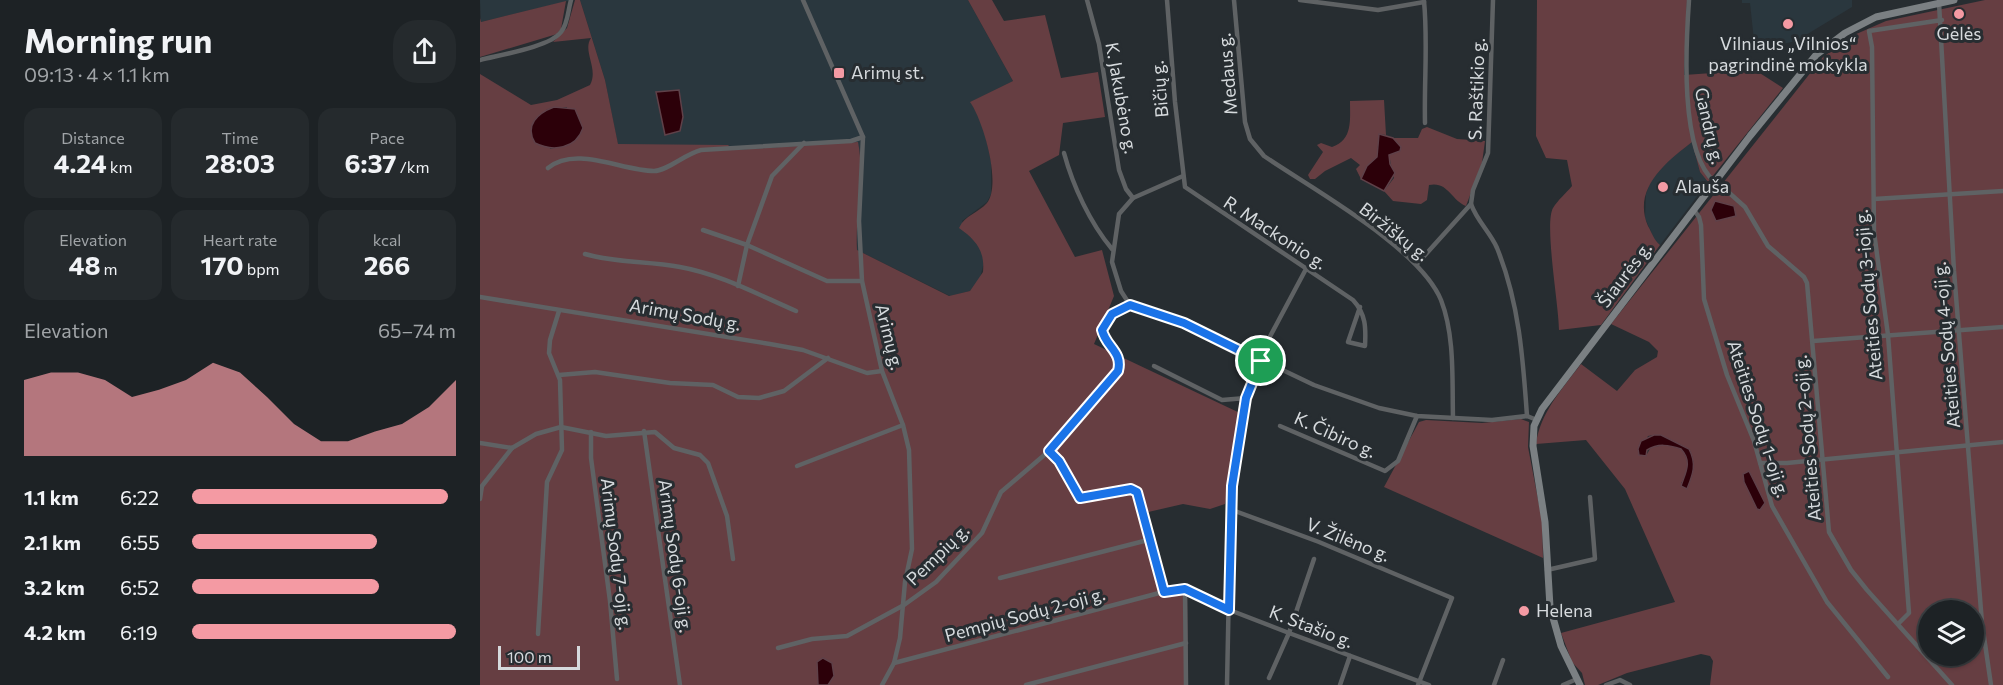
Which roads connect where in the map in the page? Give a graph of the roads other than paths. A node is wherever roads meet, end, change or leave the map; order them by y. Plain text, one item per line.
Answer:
1 (571, 0) edge
2 (803, 0) edge
3 (1087, 0) edge
4 (1167, 0) edge
5 (1234, 0) edge
6 (1300, 0) edge
7 (1493, 0) edge
8 (1689, 0) edge
9 (1954, 0) edge
10 (1424, 1) edge
11 (1939, 3) junction
12 (1942, 20) junction
13 (1864, 22) junction
14 (1869, 31) junction
15 (480, 60) edge
16 (1425, 123) dead end
17 (863, 136) junction
18 (804, 143) junction
19 (1254, 145) joint
20 (1064, 153) dead end
21 (548, 168) dead end
22 (1184, 176) junction
23 (1716, 182) junction
24 (2003, 191) edge
25 (1949, 195) junction
26 (1133, 198) junction
27 (1874, 199) junction
28 (1471, 204) junction
29 (1694, 210) junction
30 (704, 230) dead end
31 (747, 245) junction
32 (1112, 250) junction
33 (585, 254) dead end
34 (1417, 264) junction
35 (1306, 269) junction
36 (862, 281) junction
37 (738, 286) junction
38 (480, 297) edge
39 (1130, 305) junction
40 (1360, 307) junction
41 (560, 311) junction
42 (796, 311) dead end
43 (2003, 327) edge
44 (1961, 330) junction
45 (1888, 335) junction
46 (1813, 341) junction
47 (828, 358) junction
48 (1260, 360) junction
49 (1154, 366) dead end
50 (882, 371) junction
51 (559, 375) junction
52 (1246, 398) junction
53 (1417, 416) junction
54 (1527, 416) junction
55 (1454, 418) junction
56 (1537, 420) junction
57 (903, 425) junction
58 (1280, 426) dead end
59 (561, 427) junction
60 (644, 431) junction
61 (591, 432) junction
62 (2003, 442) edge
63 (480, 443) edge
64 (1969, 444) junction
65 (512, 448) junction
66 (1049, 451) junction
67 (1895, 451) junction
68 (1823, 459) junction
69 (1760, 463) junction
70 (796, 466) dead end
71 (1590, 497) dead end
72 (480, 499) edge
73 (1232, 510) junction
74 (1148, 540) junction
75 (733, 559) dead end
76 (1314, 559) dead end
77 (1547, 570) junction
78 (1000, 578) dead end
79 (1185, 589) junction
80 (1164, 592) junction
81 (904, 605) junction
82 (1229, 610) junction
83 (1898, 624) junction
84 (1289, 633) junction
85 (538, 634) dead end
86 (1186, 643) junction
87 (778, 648) dead end
88 (1350, 656) junction
89 (1503, 660) dead end
90 (894, 663) junction
91 (1888, 677) dead end
92 (1269, 678) dead end
93 (617, 679) dead end
94 (1579, 682) edge
95 (1419, 683) edge
96 (680, 685) edge
97 (882, 685) edge
98 (1026, 685) edge
99 (1186, 685) edge
100 (1227, 685) edge
101 (1340, 685) edge
102 (1429, 685) edge
103 (1494, 685) edge
104 (1563, 685) edge
105 (1606, 685) edge
106 (1630, 685) edge
107 (1952, 685) edge
108 (1991, 685) edge

1 - 15 street
2 - 17 street, Arimų g.
3 - 26 street, K. Jakubėno g.
4 - 22 street, Bičių g.
5 - 19 street, Medaus g.
6 - 10 street
7 - 28 street, S. Raštikio g.
8 - 23 street, Gandrų g.
9 - 11 main road, Šiaurės g.
10 - 16 street
11 - 12 street, Ateities Sodų 4-oji g.
11 - 13 main road, Šiaurės g.
12 - 14 street
12 - 25 street, Ateities Sodų 4-oji g.
13 - 14 street
13 - 23 main road, Šiaurės g.
14 - 27 street, Ateities Sodų 3-ioji g.
17 - 18 street
17 - 36 street, Arimų g.
18 - 21 street
18 - 31 street
19 - 34 street, Biržiškų g.
20 - 32 street
22 - 26 street
22 - 35 street, R. Mackonio g.
23 - 29 main road, Šiaurės g.
23 - 46 street, Ateities Sodų 2-oji g.
24 - 25 street
25 - 27 street
25 - 44 street, Ateities Sodų 4-oji g.
26 - 32 street
27 - 45 street, Ateities Sodų 3-ioji g.
28 - 34 street, S. Raštikio g.
28 - 54 street
29 - 56 main road, Šiaurės g.
29 - 69 street, Ateities Sodų 1-oji g.
30 - 31 street
31 - 36 street
31 - 37 street
32 - 39 street
33 - 37 street
34 - 55 street, Biržiškų g.
35 - 40 street, R. Mackonio g.
35 - 48 street
36 - 50 street, Arimų g.
37 - 42 street
38 - 41 street, Arimų Sodų g.
39 - 48 street
39 - 66 street, Pempių g.
40 - 40 street
41 - 47 street, Arimų Sodų g.
41 - 51 street
43 - 44 street
44 - 45 street
44 - 64 street, Ateities Sodų 4-oji g.
45 - 46 street
45 - 67 street, Ateities Sodų 3-ioji g.
46 - 68 street, Ateities Sodų 2-oji g.
47 - 50 street, Arimų Sodų g.
47 - 51 street
48 - 52 street
48 - 53 street
49 - 52 street
50 - 57 street, Arimų g.
51 - 59 street
52 - 73 street
53 - 55 street
53 - 58 street, K. Čibiro g.
54 - 55 street
54 - 56 street
56 - 77 main road, Šiaurės g.
57 - 70 street
57 - 81 street, Arimų g.
59 - 61 street
59 - 65 street
59 - 85 street
60 - 61 street
60 - 75 street
60 - 96 street, Arimų Sodų 6-oji g.
61 - 93 street, Arimų Sodų 7-oji g.
62 - 64 street
63 - 65 street
64 - 67 street
64 - 108 street, Ateities Sodų 4-oji g.
65 - 72 street
66 - 74 street
66 - 81 street, Pempių g.
67 - 68 street
67 - 83 street, Ateities Sodų 3-ioji g.
68 - 69 street
68 - 83 street, Ateities Sodų 2-oji g.
69 - 91 street, Ateities Sodų 1-oji g.
71 - 77 street
73 - 82 street
73 - 95 street, V. Žilėno g.
74 - 78 street
74 - 80 street
76 - 84 street
77 - 94 main road, Šiaurės g.
79 - 80 street, Pempių Sodų 2-oji g.
79 - 82 street, K. Stašio g.
79 - 86 street
80 - 90 street, Pempių Sodų 2-oji g.
81 - 87 street, Pempių g.
81 - 90 street, Arimų g.
82 - 84 street, K. Stašio g.
82 - 100 street
83 - 107 street, Ateities Sodų 2-oji g.
84 - 88 street, K. Stašio g.
84 - 92 street
86 - 98 street
86 - 99 street
88 - 95 street, K. Stašio g.
88 - 101 street
89 - 103 street
90 - 97 street, Arimų g.
94 - 104 street
95 - 102 street, K. Stašio g.
105 - 106 street

